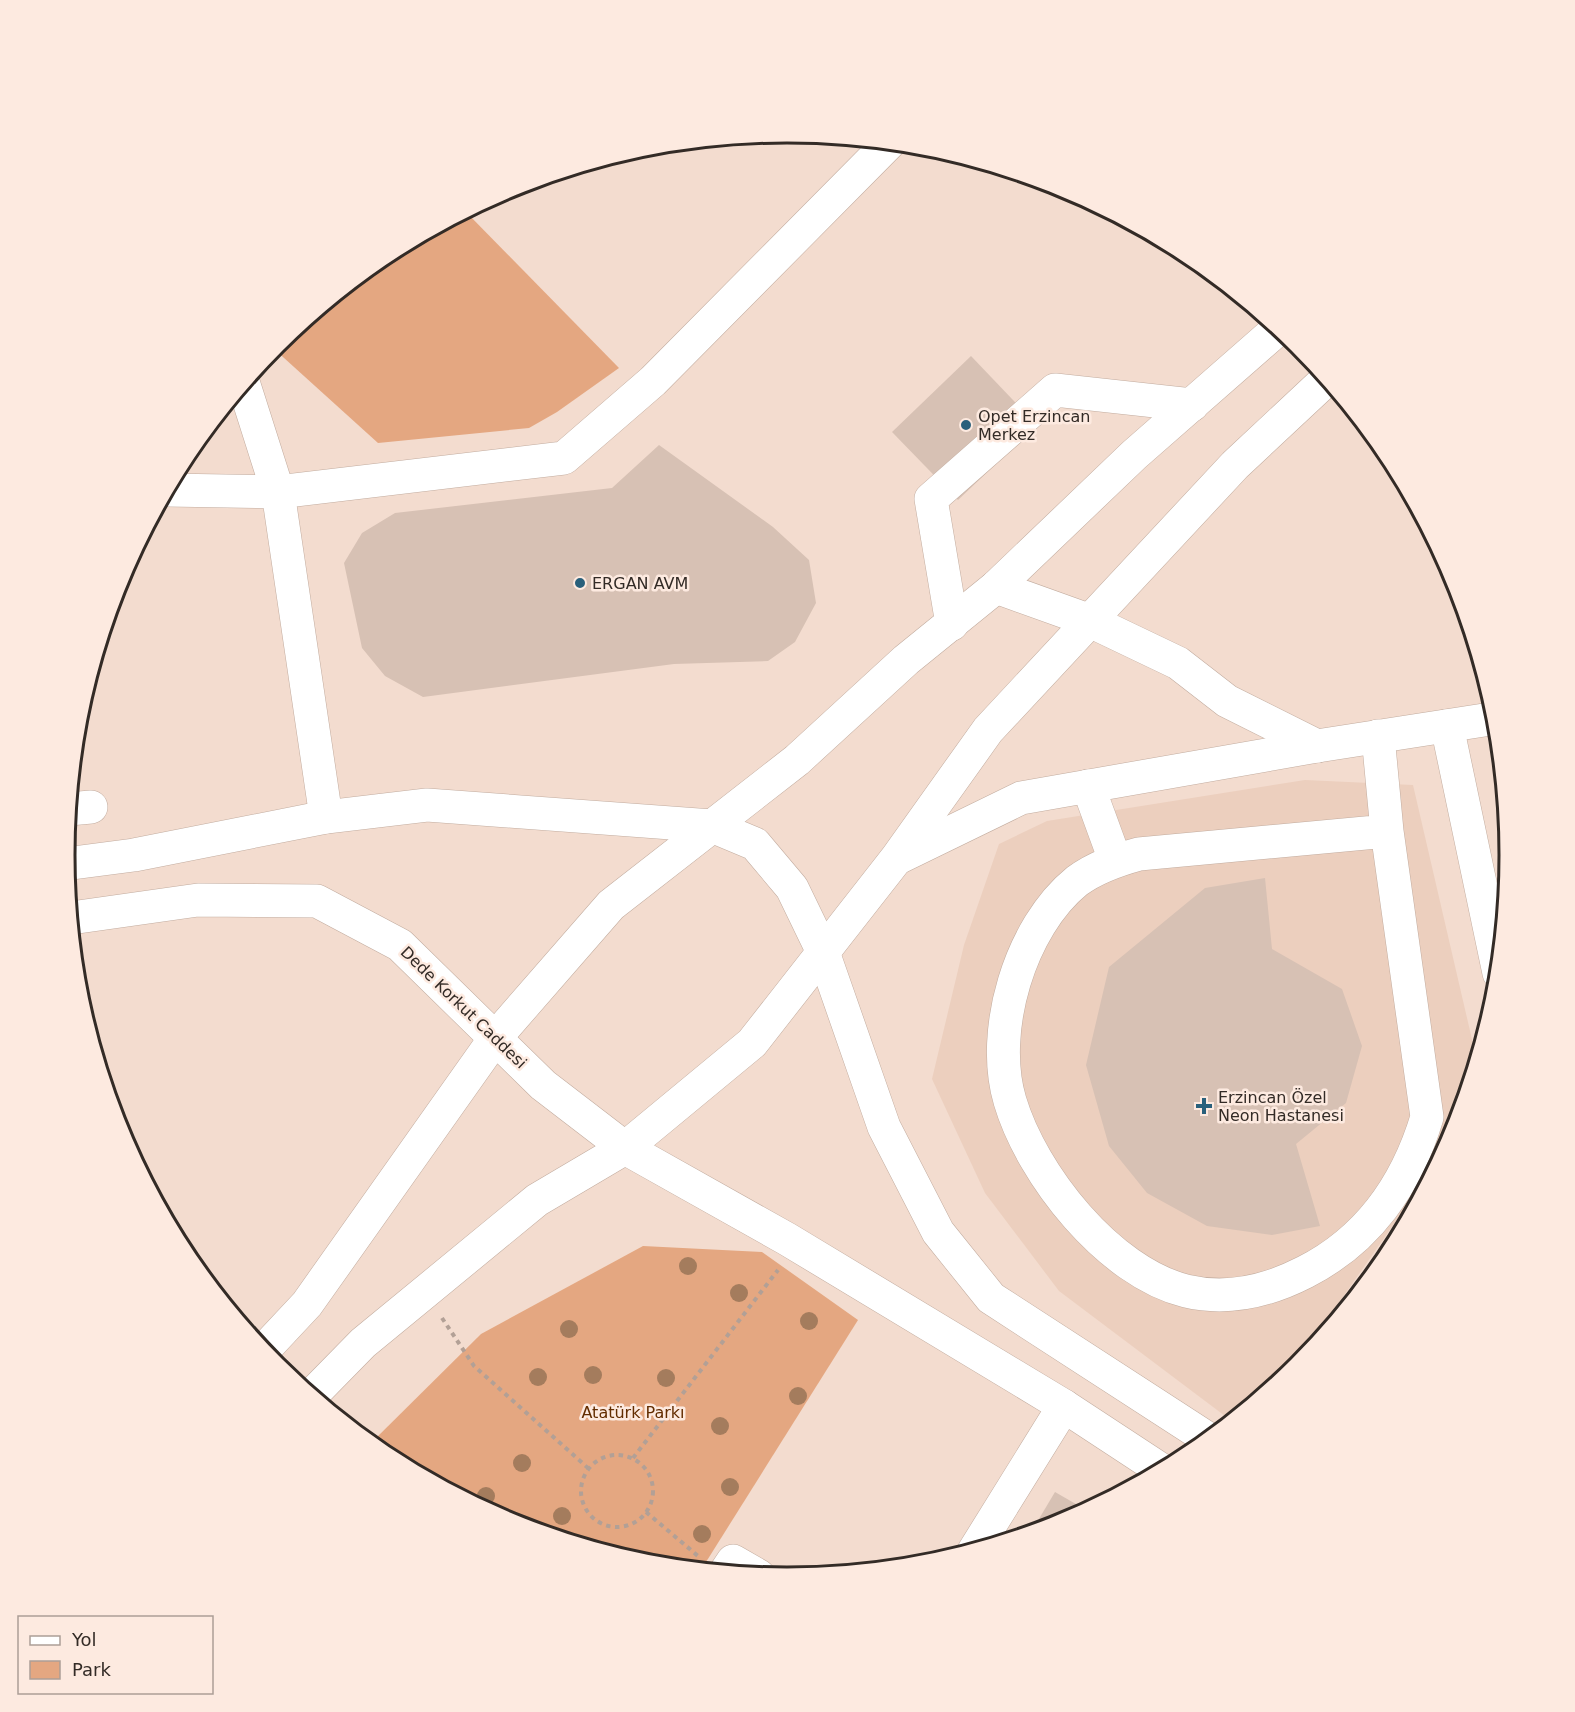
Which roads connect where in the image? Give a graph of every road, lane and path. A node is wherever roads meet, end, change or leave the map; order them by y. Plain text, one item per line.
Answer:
1 (882, 150) edge
2 (1272, 334) edge
3 (1321, 384) edge
4 (246, 393) edge
5 (1192, 405) junction
6 (176, 490) edge
7 (278, 492) junction
8 (996, 587) junction
9 (1088, 621) junction
10 (952, 624) junction
11 (1486, 720) edge
12 (1447, 726) junction
13 (1378, 736) junction
14 (1317, 746) junction
15 (1088, 786) junction
16 (326, 817) junction
17 (712, 826) junction
18 (1387, 831) junction
19 (896, 859) junction
20 (1115, 860) junction
21 (75, 863) edge
22 (78, 917) edge
23 (1494, 949) edge
24 (823, 952) junction
25 (496, 1037) junction
26 (626, 1148) junction
27 (796, 1246) junction
28 (425, 1292) junction
29 (269, 1344) edge
30 (316, 1390) edge
31 (1064, 1406) junction
32 (1202, 1435) edge
33 (633, 1458) junction
34 (1155, 1466) edge
35 (589, 1469) junction
36 (646, 1512) junction
37 (980, 1542) edge
38 (710, 1564) edge
39 (716, 1564) edge
40 (743, 1567) edge

1 - 7 main road
2 - 5 main road
3 - 9 main road
4 - 7 main road
5 - 8 main road
5 - 10 main road
6 - 7 main road
7 - 16 main road
8 - 9 main road
8 - 10 main road
9 - 14 main road
9 - 19 main road
10 - 17 main road
11 - 12 main road
12 - 13 main road
12 - 23 main road
13 - 14 main road
13 - 18 main road
14 - 15 main road
15 - 19 main road
15 - 20 main road
16 - 17 main road
16 - 21 main road
17 - 24 main road
17 - 25 main road
18 - 20 main road
18 - 20 main road
19 - 24 main road
22 - 25 main road, Dede Korkut Caddesi
24 - 26 main road
24 - 32 main road
25 - 26 main road, Dede Korkut Caddesi
25 - 29 main road
26 - 27 main road, Dede Korkut Caddesi
26 - 28 main road
27 - 31 main road, Dede Korkut Caddesi
27 - 33 path
28 - 30 main road
28 - 35 path
31 - 34 main road, Dede Korkut Caddesi
31 - 37 main road
33 - 35 path
33 - 36 path
35 - 36 path
36 - 38 path
39 - 40 main road

